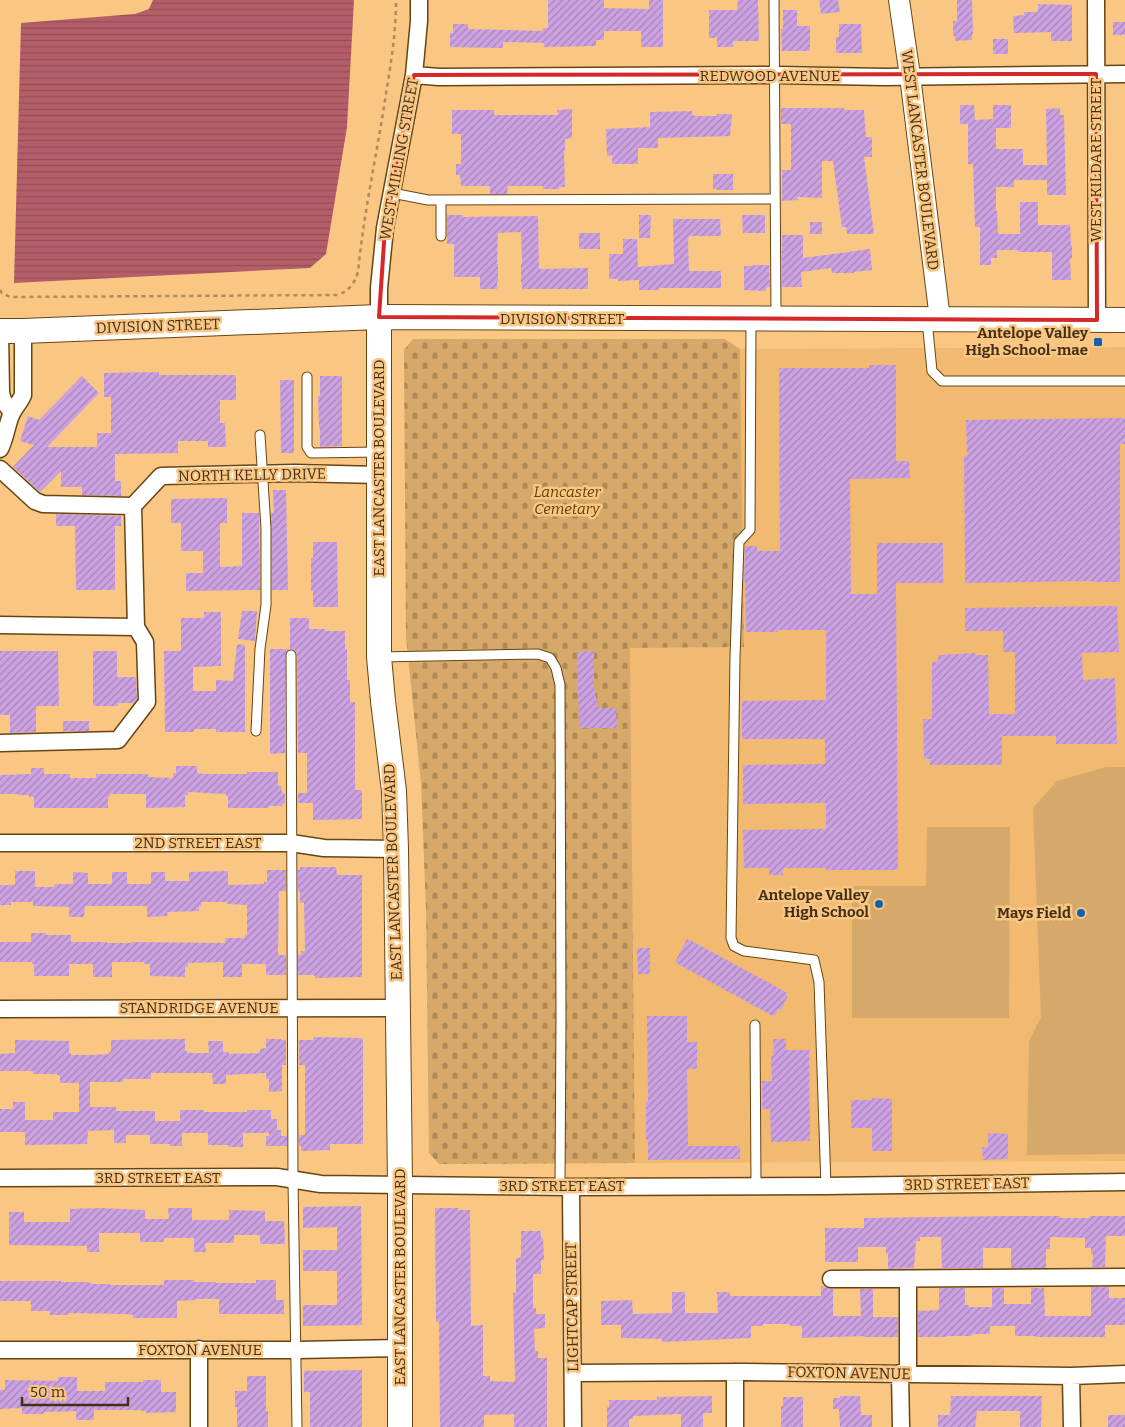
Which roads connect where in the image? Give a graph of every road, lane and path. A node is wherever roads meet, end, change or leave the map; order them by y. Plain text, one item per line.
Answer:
1 (396, 0) edge
2 (419, 0) edge
3 (774, 0) edge
4 (900, 0) edge
5 (1096, 0) edge
6 (1096, 74) junction
7 (1125, 74) edge
8 (414, 75) junction
9 (775, 75) junction
10 (910, 76) junction
11 (392, 193) junction
12 (776, 199) junction
13 (441, 200) junction
14 (441, 236) dead end
15 (0, 290) edge
16 (379, 317) junction
17 (933, 319) junction
18 (752, 320) junction
19 (776, 320) junction
20 (1096, 320) junction
21 (1125, 320) edge
22 (8, 331) edge
23 (307, 377) dead end
24 (1125, 381) edge
25 (12, 412) junction
26 (260, 435) dead end
27 (0, 449) edge
28 (378, 452) junction
29 (0, 469) edge
30 (262, 474) junction
31 (379, 475) junction
32 (133, 506) junction
33 (0, 625) edge
34 (136, 628) junction
35 (291, 655) dead end
36 (379, 657) junction
37 (256, 732) dead end
38 (0, 743) edge
39 (0, 843) edge
40 (291, 843) junction
41 (396, 849) junction
42 (292, 1008) junction
43 (398, 1008) junction
44 (0, 1009) edge
45 (755, 1025) dead end
46 (0, 1178) edge
47 (293, 1180) junction
48 (1125, 1182) edge
49 (400, 1184) junction
50 (565, 1186) junction
51 (756, 1186) junction
52 (826, 1186) junction
53 (1125, 1277) edge
54 (908, 1279) junction
55 (831, 1280) dead end
56 (400, 1348) junction
57 (199, 1349) junction
58 (0, 1350) edge
59 (296, 1350) junction
60 (735, 1372) junction
61 (573, 1373) junction
62 (904, 1373) junction
63 (1125, 1374) edge
64 (1071, 1376) junction
65 (199, 1427) edge
66 (297, 1427) edge
67 (400, 1427) edge
68 (573, 1427) edge
69 (735, 1427) edge
70 (901, 1427) edge
71 (1072, 1427) edge

1 - 15 path
2 - 8 street, WEST MILLING STREET
3 - 9 lane
4 - 10 street, WEST LANCASTER BOULEVARD
5 - 6 street, WEST KILDARE STREET
6 - 7 street, REDWOOD AVENUE
6 - 10 street, REDWOOD AVENUE
6 - 20 street, WEST KILDARE STREET
8 - 9 street, REDWOOD AVENUE
8 - 11 street, WEST MILLING STREET
9 - 10 street, REDWOOD AVENUE
9 - 12 lane
10 - 17 street, WEST LANCASTER BOULEVARD
11 - 13 lane
11 - 16 street, WEST MILLING STREET
12 - 13 lane
12 - 19 lane
13 - 14 lane
16 - 18 main road, DIVISION STREET
16 - 22 main road, DIVISION STREET
16 - 28 main road, EAST LANCASTER BOULEVARD
17 - 19 main road, DIVISION STREET
17 - 20 main road, DIVISION STREET
17 - 24 lane
18 - 19 main road, DIVISION STREET
18 - 52 lane
20 - 21 main road, DIVISION STREET
22 - 25 street
22 - 25 street
23 - 28 lane
25 - 27 street
26 - 30 lane
28 - 31 main road, EAST LANCASTER BOULEVARD
29 - 32 street
30 - 31 street, NORTH KELLY DRIVE
30 - 32 street, NORTH KELLY DRIVE
30 - 37 lane
31 - 36 main road, EAST LANCASTER BOULEVARD
32 - 34 street
33 - 34 street
34 - 38 street
35 - 40 lane
36 - 41 main road, EAST LANCASTER BOULEVARD
36 - 50 lane
39 - 40 street, 2ND STREET EAST
40 - 41 street, 2ND STREET EAST
40 - 42 lane
41 - 43 main road, EAST LANCASTER BOULEVARD
42 - 43 street, STANDRIDGE AVENUE
42 - 44 street, STANDRIDGE AVENUE
42 - 47 lane
43 - 49 main road, EAST LANCASTER BOULEVARD
45 - 51 lane
46 - 47 street, 3RD STREET EAST
47 - 49 street, 3RD STREET EAST
47 - 59 lane
48 - 52 street, 3RD STREET EAST
49 - 50 street, 3RD STREET EAST
49 - 56 main road, EAST LANCASTER BOULEVARD
50 - 51 street, 3RD STREET EAST
50 - 61 street, LIGHTCAP STREET
51 - 52 street, 3RD STREET EAST
53 - 54 street
54 - 55 street
54 - 62 street
56 - 59 street, FOXTON AVENUE
56 - 67 main road, EAST LANCASTER BOULEVARD
57 - 58 street, FOXTON AVENUE
57 - 59 street, FOXTON AVENUE
57 - 65 street
59 - 66 lane
60 - 61 street, FOXTON AVENUE
60 - 62 street, FOXTON AVENUE
60 - 69 street
61 - 68 street, LIGHTCAP STREET
62 - 64 street, FOXTON AVENUE
62 - 70 street
63 - 64 street, FOXTON AVENUE
64 - 71 street

